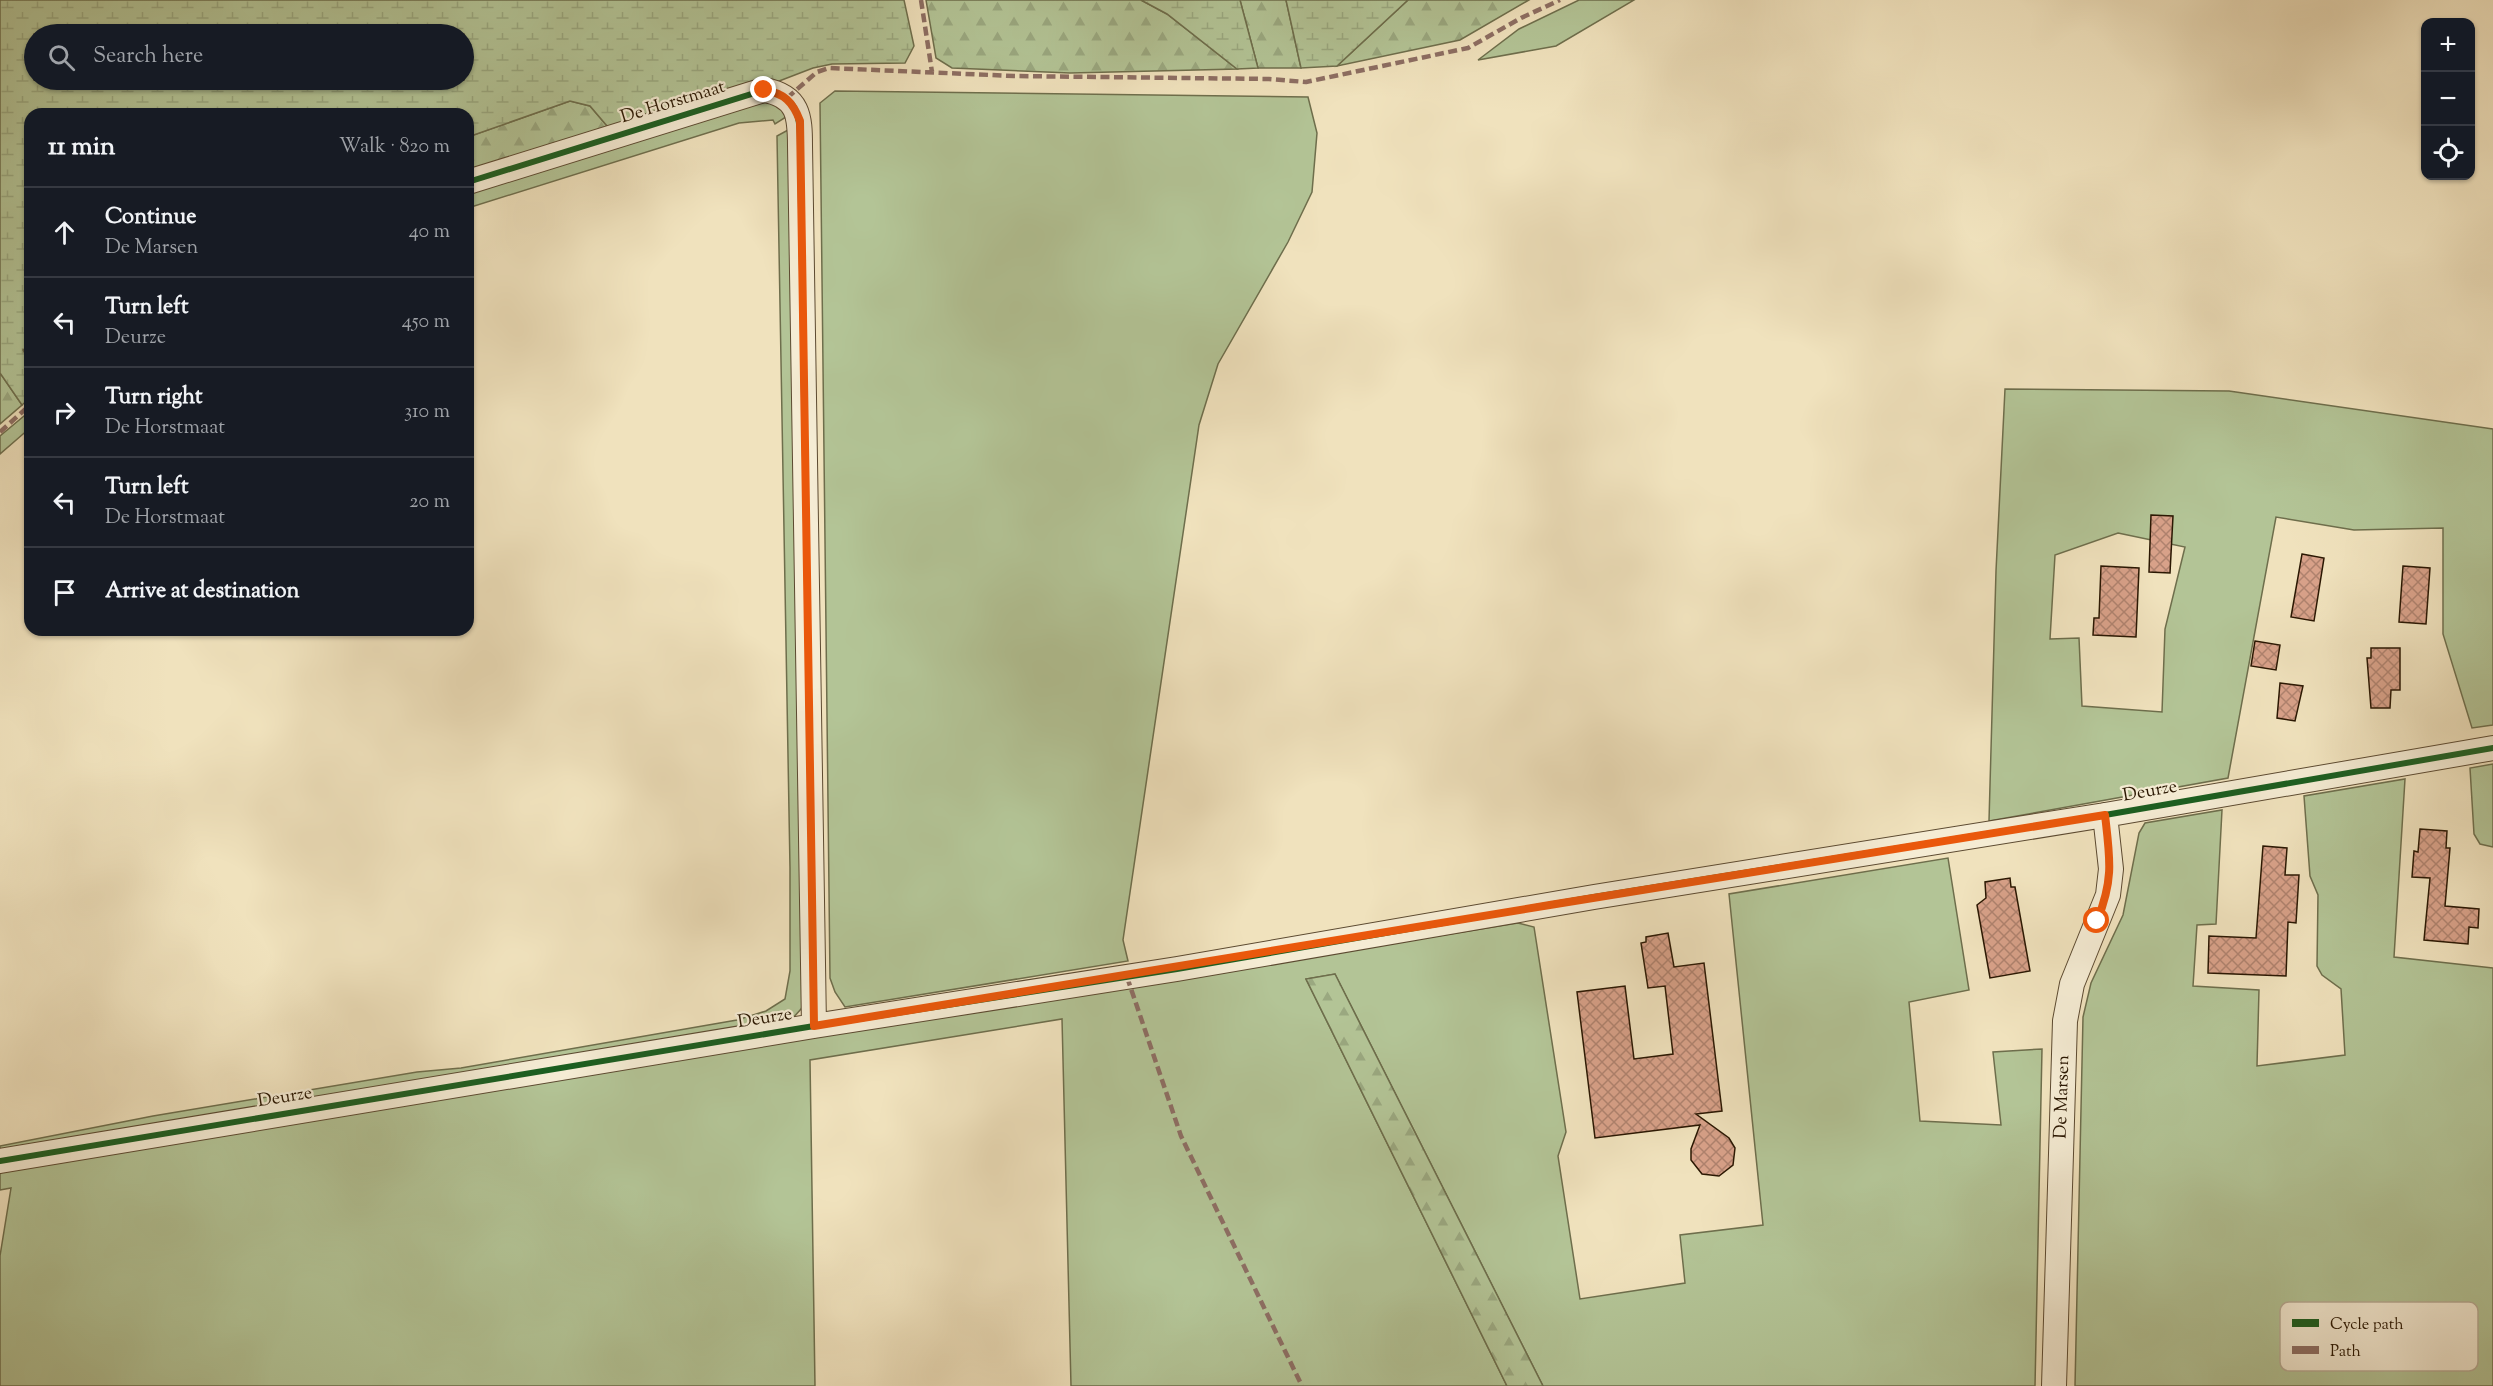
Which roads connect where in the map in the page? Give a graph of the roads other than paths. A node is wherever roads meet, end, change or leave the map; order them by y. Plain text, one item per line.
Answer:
1 (474, 180) edge
2 (2493, 748) edge
3 (2105, 815) junction
4 (814, 1026) junction
5 (0, 1161) edge
6 (2054, 1386) edge

1 - 4 street, De Horstmaat
2 - 3 street, Deurze
3 - 4 street, Deurze
3 - 6 street, De Marsen
4 - 5 street, Deurze

